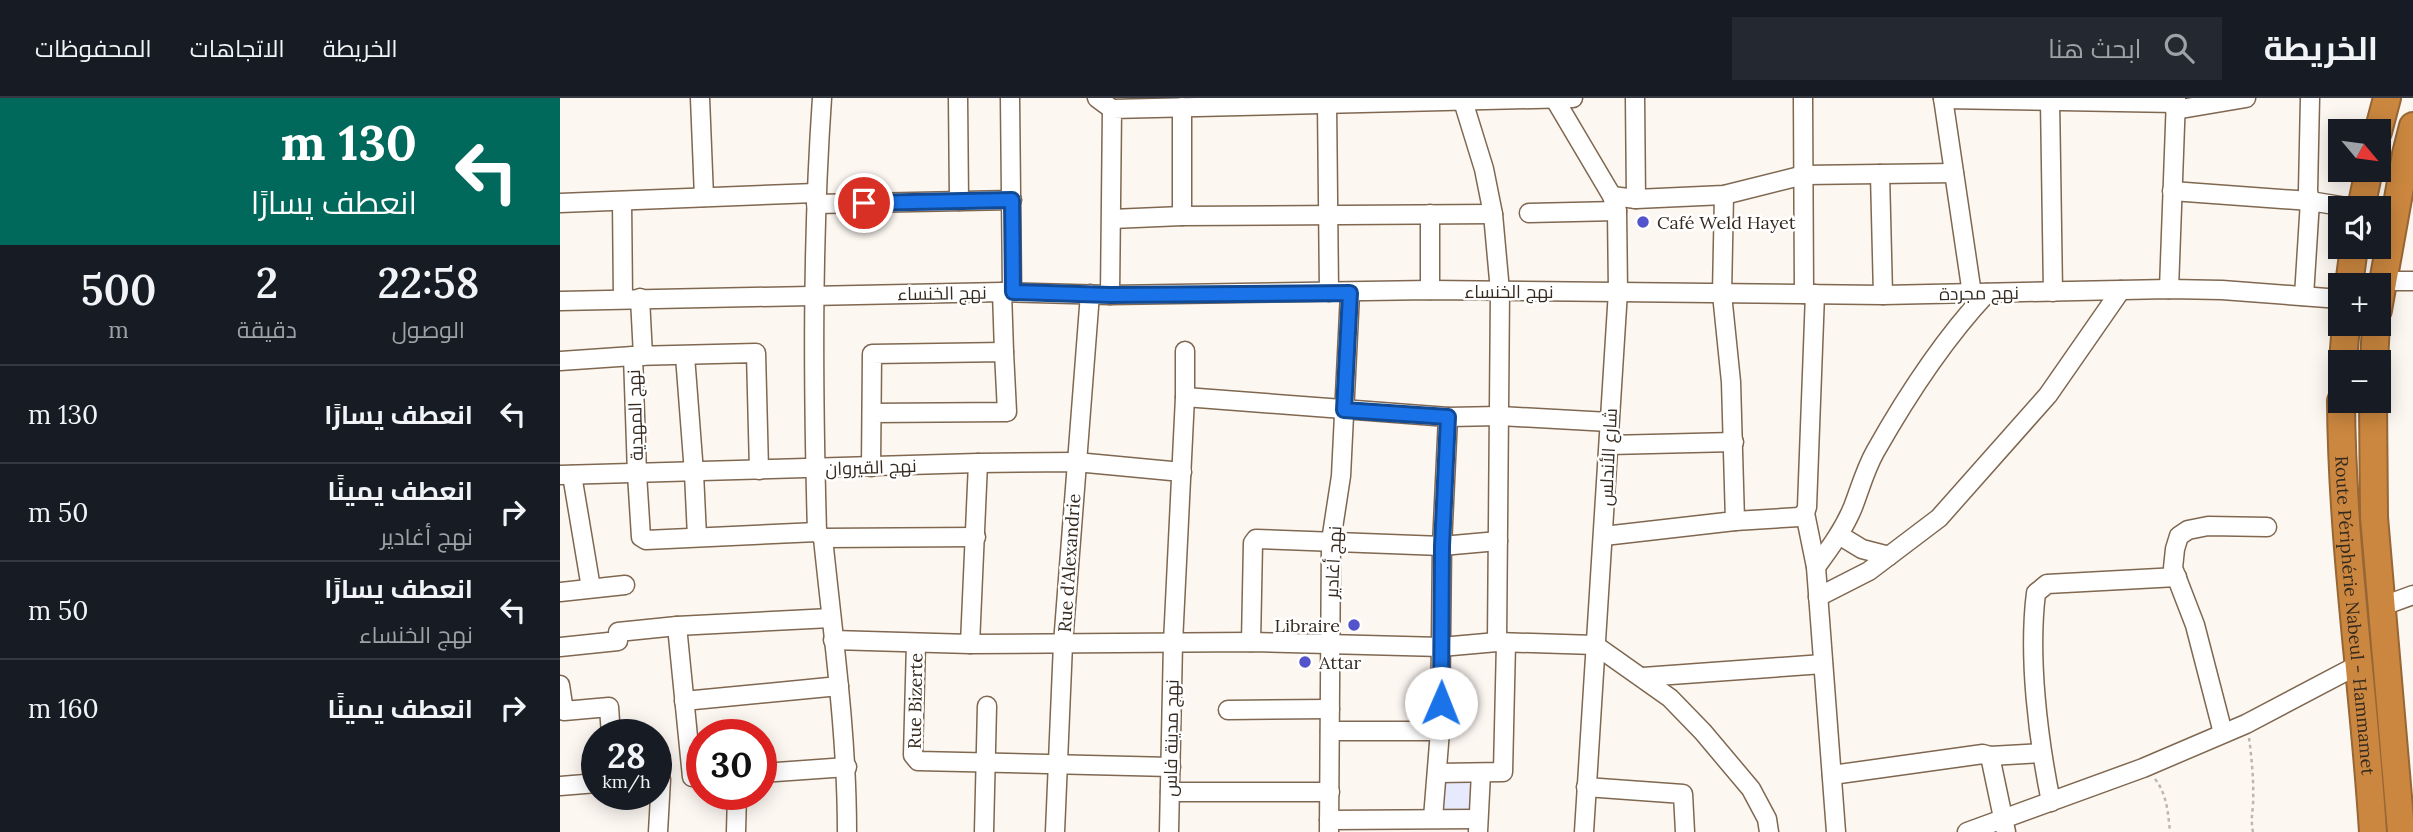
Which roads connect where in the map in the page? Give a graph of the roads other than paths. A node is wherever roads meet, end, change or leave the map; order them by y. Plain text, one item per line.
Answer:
1 (700, 98) edge
2 (822, 98) edge
3 (958, 98) edge
4 (1010, 98) edge
5 (1097, 98) edge
6 (1561, 98) edge
7 (1635, 98) edge
8 (1803, 98) edge
9 (1943, 98) edge
10 (2246, 98) edge
11 (2310, 98) edge
12 (2387, 98) edge
13 (2050, 100) junction
14 (2138, 100) edge
15 (1463, 101) junction
16 (1237, 102) edge
17 (1326, 103) junction
18 (2176, 103) edge
19 (1182, 107) junction
20 (1112, 109) junction
21 (2381, 119) edge
22 (2413, 126) edge
23 (1954, 173) junction
24 (1880, 174) junction
25 (1804, 175) junction
26 (2172, 191) junction
27 (1724, 195) junction
28 (704, 197) junction
29 (816, 198) junction
30 (1636, 198) junction
31 (1012, 200) junction
32 (622, 201) junction
33 (959, 201) junction
34 (2310, 201) junction
35 (560, 203) edge
36 (1615, 204) junction
37 (2328, 204) edge
38 (1529, 213) dead end
39 (1430, 214) junction
40 (1493, 214) junction
41 (1182, 216) junction
42 (1328, 216) junction
43 (1112, 219) junction
44 (2384, 273) edge
45 (2391, 281) edge
46 (2413, 281) edge
47 (2169, 289) junction
48 (1430, 290) junction
49 (2121, 290) junction
50 (1500, 291) junction
51 (1618, 291) junction
52 (1007, 292) junction
53 (1329, 292) junction
54 (2053, 292) junction
55 (1090, 293) junction
56 (1350, 293) junction
57 (1722, 294) junction
58 (1810, 294) junction
59 (1979, 294) junction
60 (813, 295) junction
61 (1110, 295) junction
62 (1883, 295) junction
63 (2304, 296) junction
64 (2328, 298) edge
65 (631, 299) junction
66 (560, 301) edge
67 (1185, 351) dead end
68 (1004, 352) junction
69 (638, 356) junction
70 (685, 356) junction
71 (560, 361) edge
72 (1185, 397) junction
73 (1344, 410) junction
74 (872, 413) junction
75 (2342, 413) edge
76 (2373, 413) edge
77 (1500, 416) junction
78 (1448, 417) junction
79 (1609, 422) junction
80 (1734, 442) junction
81 (1609, 445) junction
82 (978, 463) junction
83 (1076, 463) junction
84 (871, 467) junction
85 (815, 469) junction
86 (760, 470) junction
87 (1182, 472) junction
88 (694, 473) junction
89 (637, 474) junction
90 (566, 475) edge
91 (1805, 513) junction
92 (1735, 521) junction
93 (2267, 527) dead end
94 (820, 535) junction
95 (1839, 535) junction
96 (1604, 536) junction
97 (697, 537) junction
98 (976, 537) junction
99 (1331, 541) junction
100 (1498, 541) junction
101 (1442, 546) junction
102 (1889, 556) junction
103 (1816, 567) junction
104 (2177, 577) junction
105 (625, 585) dead end
106 (591, 588) junction
107 (560, 592) edge
108 (2413, 595) edge
109 (1818, 597) junction
110 (2380, 607) junction
111 (831, 618) junction
112 (677, 625) junction
113 (834, 640) junction
114 (1251, 642) junction
115 (916, 643) junction
116 (1063, 643) junction
117 (1173, 643) junction
118 (1330, 643) junction
119 (1502, 643) junction
120 (970, 644) junction
121 (1595, 645) junction
122 (560, 648) edge
123 (1441, 648) junction
124 (1823, 664) junction
125 (2358, 665) junction
126 (1643, 677) junction
127 (560, 685) edge
128 (839, 686) junction
129 (684, 701) junction
130 (987, 706) dead end
131 (1330, 709) junction
132 (1228, 710) dead end
133 (610, 719) edge
134 (687, 719) edge
135 (1440, 731) junction
136 (1330, 732) junction
137 (2223, 733) junction
138 (2041, 753) junction
139 (1990, 756) junction
140 (985, 762) junction
141 (1058, 764) junction
142 (847, 767) junction
143 (1171, 767) junction
144 (777, 772) edge
145 (1481, 772) junction
146 (1437, 773) junction
147 (1832, 775) junction
148 (581, 784) edge
149 (560, 786) edge
150 (1586, 787) junction
151 (1171, 792) junction
152 (1330, 792) junction
153 (2051, 802) junction
154 (658, 810) edge
155 (737, 810) edge
156 (1433, 818) junction
157 (1478, 825) edge
158 (2005, 825) edge
159 (1329, 826) edge
160 (658, 832) edge
161 (736, 832) edge
162 (847, 832) edge
163 (984, 832) edge
164 (1055, 832) edge
165 (1169, 832) edge
166 (1584, 832) edge
167 (1685, 832) edge
168 (1769, 832) edge
169 (1836, 832) edge
170 (1967, 832) edge
171 (2374, 832) edge
172 (2401, 832) edge

1 - 28 street
2 - 29 street
3 - 33 street
4 - 31 street
5 - 20 street
6 - 15 street
6 - 36 street, شارع الأندلس
7 - 30 street
8 - 25 street
9 - 13 street
9 - 23 street
10 - 18 street
11 - 34 street
12 - 21 highway
13 - 14 street
13 - 54 street
14 - 18 street
15 - 17 street
15 - 40 street
16 - 17 street
16 - 19 street
17 - 42 street
18 - 26 street
19 - 20 street
19 - 41 street
20 - 43 street
22 - 44 highway
23 - 24 street
23 - 59 street
24 - 25 street
24 - 62 street
25 - 27 street
25 - 58 street
26 - 34 street
26 - 47 street
27 - 30 street
27 - 57 street
28 - 29 street
28 - 32 street
29 - 33 street
29 - 60 street
30 - 36 street
31 - 33 street
31 - 52 street
32 - 35 street
32 - 65 street, نهج المهدية
34 - 37 street
34 - 63 street
36 - 38 street
36 - 51 street, شارع الأندلس
39 - 40 street
39 - 42 street
39 - 48 street
40 - 50 street
41 - 42 street
41 - 43 street
42 - 53 street
43 - 61 street
45 - 46 street
47 - 49 street, نهج مجردة
47 - 63 street, نهج مجردة
48 - 50 street, نهج الخنساء
48 - 56 street, نهج الخنساء
49 - 54 street, نهج مجردة
49 - 102 street
50 - 51 street, نهج الخنساء
50 - 77 street
51 - 57 street, نهج مجردة
51 - 79 street, شارع الأندلس
52 - 55 street, نهج الخنساء
52 - 60 street, نهج الخنساء
52 - 68 street
53 - 56 street, نهج الخنساء
53 - 61 street, نهج الخنساء
54 - 59 street, نهج مجردة
55 - 61 street, نهج الخنساء
55 - 83 street, Rue d'Alexandrie
56 - 73 street, نهج أغادير
57 - 58 street, نهج مجردة
57 - 80 street
58 - 62 street, نهج مجردة
58 - 91 street
59 - 62 street, نهج مجردة
59 - 95 street
60 - 65 street, نهج الخنساء
60 - 85 street
63 - 64 street, نهج مجردة
65 - 66 street, نهج الخنساء
65 - 69 street, نهج المهدية
67 - 72 street, نهج مدينة فاس
68 - 74 street
68 - 74 street
69 - 70 street
69 - 71 street
69 - 89 street, نهج المهدية
70 - 86 street
70 - 88 street
72 - 73 street
72 - 87 street, نهج مدينة فاس
73 - 78 street
73 - 99 street, نهج أغادير
74 - 84 street
75 - 125 highway, Route Périphérie Nabeul - Hammamet
76 - 110 highway, Route Périphérie Nabeul - Hammamet
77 - 78 street
77 - 79 street
77 - 100 street
78 - 101 street
79 - 81 street, شارع الأندلس
80 - 81 street
80 - 92 street
81 - 96 street, شارع الأندلس
82 - 83 street, نهج القيروان
82 - 84 street, نهج القيروان
82 - 98 street
83 - 87 street, نهج القيروان
83 - 116 street, Rue d'Alexandrie
84 - 85 street, نهج القيروان
85 - 86 street, نهج القيروان
85 - 94 street
86 - 88 street, نهج القيروان
87 - 117 street, نهج مدينة فاس
88 - 89 street, نهج القيروان
88 - 97 street
89 - 90 street, نهج القيروان
89 - 97 street, نهج المهدية
90 - 106 street
91 - 92 street
91 - 103 street
92 - 96 street
93 - 104 street
94 - 97 street
94 - 98 street
94 - 111 street
95 - 102 street
95 - 103 street
96 - 121 street, شارع الأندلس
98 - 120 street
99 - 101 street
99 - 114 street
99 - 118 street, نهج أغادير
100 - 101 street
100 - 119 street
101 - 123 street
102 - 109 street
103 - 109 street
104 - 137 street
104 - 138 street
105 - 106 street
106 - 107 street
108 - 110 street
109 - 124 street
110 - 172 highway, Route Périphérie Nabeul - Hammamet
111 - 112 street
111 - 113 street
112 - 122 street
112 - 129 street
113 - 115 street
113 - 128 street
114 - 117 street
114 - 118 street
115 - 120 street
115 - 140 street, Rue Bizerte
116 - 117 street
116 - 120 street
116 - 141 street, Rue d'Alexandrie
117 - 143 street, نهج مدينة فاس
118 - 123 street
118 - 131 street, نهج أغادير
119 - 121 street
119 - 123 street
119 - 145 street
121 - 126 street
121 - 150 street, شارع الأندلس
123 - 135 street
124 - 126 street
124 - 147 street
125 - 137 street
125 - 171 highway, Route Périphérie Nabeul - Hammamet
126 - 168 street
127 - 133 street
128 - 129 street
128 - 142 street
129 - 134 street
130 - 140 street
131 - 132 street
131 - 136 street, نهج أغادير
135 - 136 street
135 - 146 street
136 - 152 street, نهج أغادير
137 - 153 street
138 - 139 street
138 - 153 street
139 - 147 street
139 - 158 street
140 - 141 street
140 - 163 street
141 - 143 street
141 - 164 street, Rue d'Alexandrie
142 - 144 street
142 - 162 street
143 - 151 street, نهج مدينة فاس
145 - 146 street
145 - 157 street
146 - 156 street
147 - 169 street
148 - 149 street
150 - 166 street, شارع الأندلس
150 - 167 street
151 - 152 street
151 - 165 street, نهج مدينة فاس
152 - 159 street, نهج أغادير
153 - 158 street
154 - 160 street
155 - 161 street
156 - 157 street
156 - 159 street
158 - 170 street

